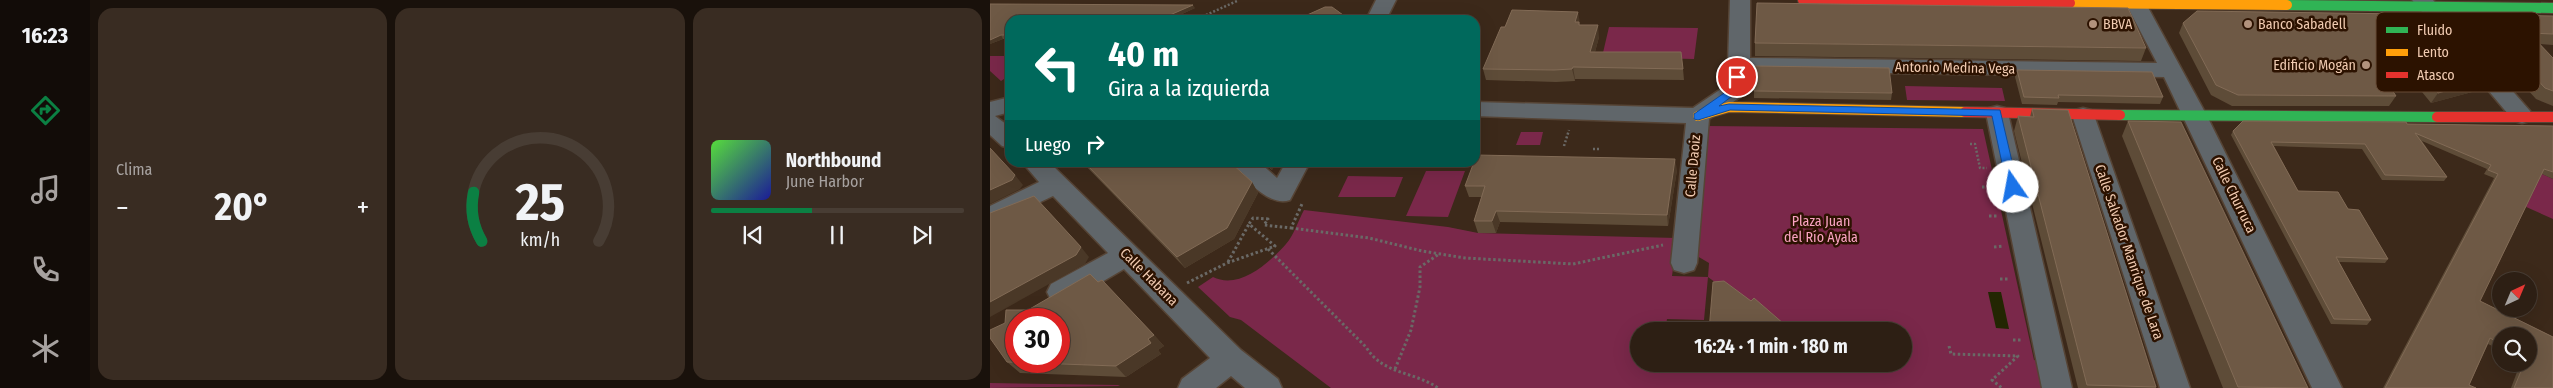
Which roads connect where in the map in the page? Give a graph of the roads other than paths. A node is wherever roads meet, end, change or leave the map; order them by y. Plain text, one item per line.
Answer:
1 (1386, 0) edge
2 (1740, 0) edge
3 (1802, 0) edge
4 (2136, 2) edge
5 (2425, 4) edge
6 (2553, 8) edge
7 (1378, 15) edge
8 (1740, 54) junction
9 (2172, 70) junction
10 (2501, 92) edge
11 (1005, 106) edge
12 (990, 110) edge
13 (1480, 110) edge
14 (1997, 113) junction
15 (1698, 116) junction
16 (2084, 116) junction
17 (2196, 116) junction
18 (2522, 116) junction
19 (2553, 117) edge
20 (990, 122) edge
21 (1005, 136) edge
22 (1039, 167) edge
23 (1248, 167) edge
24 (1296, 167) edge
25 (1055, 184) junction
26 (990, 217) edge
27 (1685, 252) road end
28 (1126, 254) junction
29 (1040, 304) edge
30 (1231, 359) junction
31 (1193, 388) edge
32 (1267, 388) edge
33 (2057, 388) edge
34 (2175, 388) edge
35 (2327, 388) edge

1 - 7 street
2 - 8 street, Calle Daoiz
3 - 4 street
4 - 5 street
4 - 9 street, Calle Churruca
5 - 6 street
8 - 9 street, Antonio Medina Vega
8 - 15 street, Calle Daoiz
9 - 17 street, Calle Churruca
10 - 18 street
11 - 12 street
13 - 15 street
14 - 15 street
14 - 16 street
14 - 33 street
15 - 27 street, Calle Daoiz
16 - 17 street
16 - 34 street, Calle Salvador Manrique de Lara
17 - 18 street
17 - 35 street, Calle Churruca
18 - 19 street
20 - 21 street
22 - 25 street, Calle Habana
23 - 24 street
25 - 26 street
25 - 28 street, Calle Habana
28 - 29 street
28 - 30 street, Calle Habana
30 - 31 street
30 - 32 street, Calle Habana

